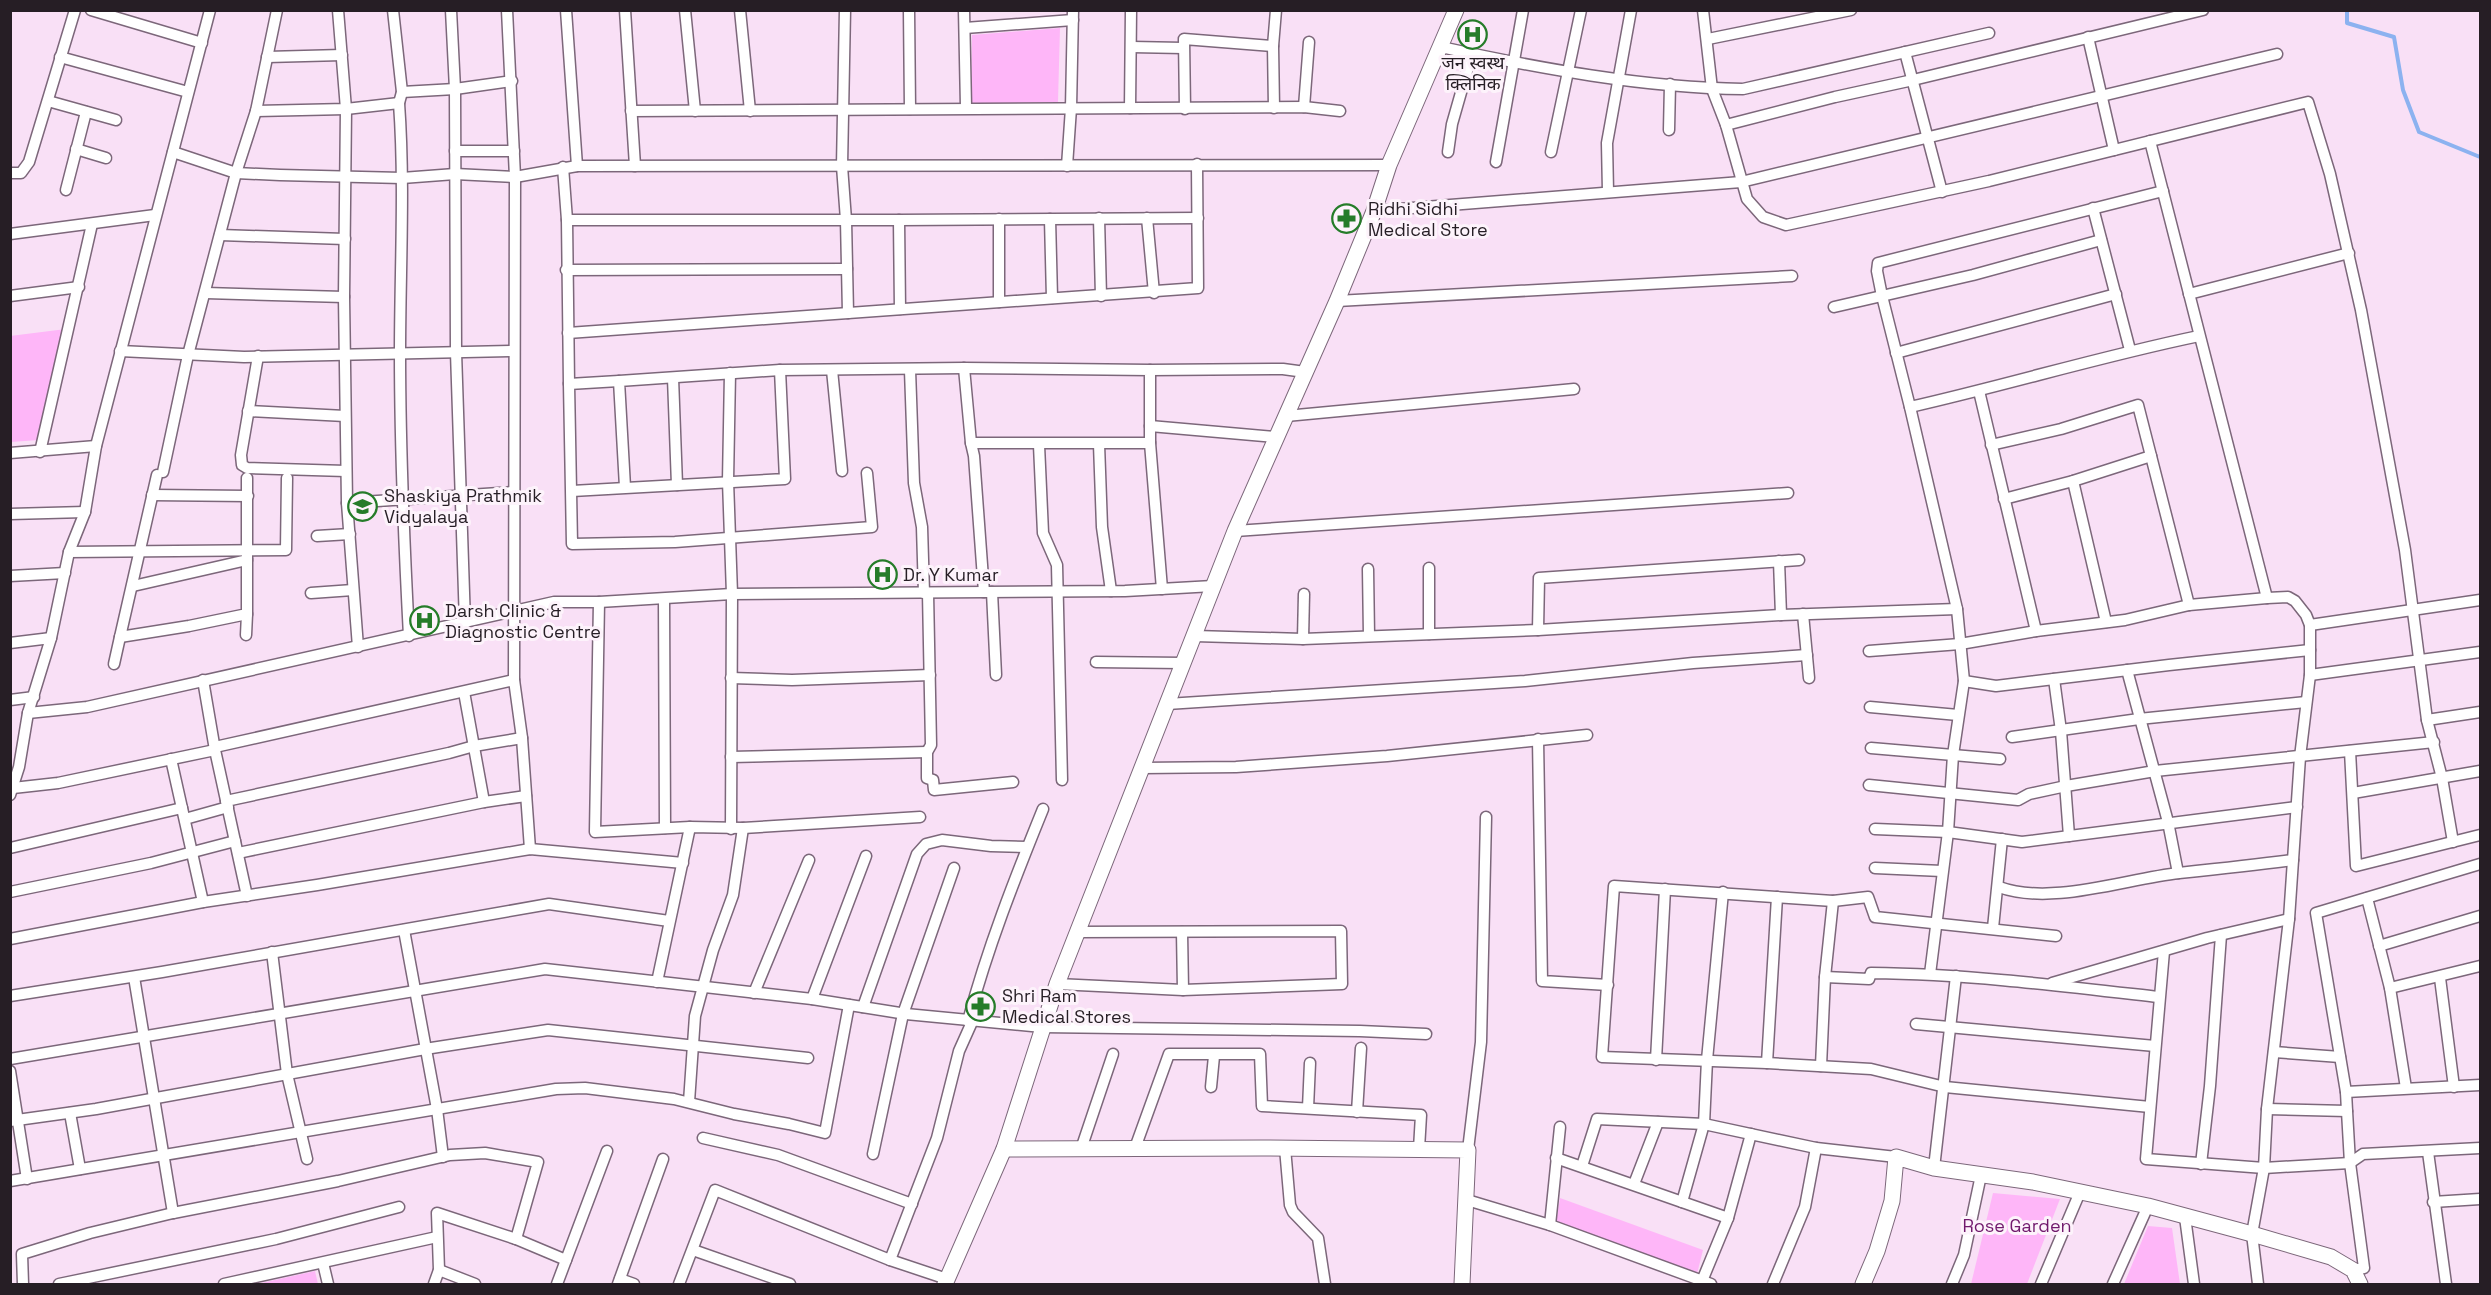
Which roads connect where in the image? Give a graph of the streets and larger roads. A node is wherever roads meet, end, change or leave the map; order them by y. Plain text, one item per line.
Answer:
1 (75, 10) edge
2 (91, 10) edge
3 (210, 10) edge
4 (277, 10) edge
5 (338, 10) edge
6 (393, 10) edge
7 (452, 10) edge
8 (507, 10) edge
9 (566, 10) edge
10 (625, 10) edge
11 (685, 10) edge
12 (740, 10) edge
13 (845, 10) edge
14 (909, 10) edge
15 (964, 10) edge
16 (1131, 10) edge
17 (1276, 10) edge
18 (1456, 10) edge
19 (1524, 10) edge
20 (1581, 10) edge
21 (1631, 10) edge
22 (1703, 10) edge
23 (1851, 10) edge
24 (2203, 10) edge
25 (1073, 15) edge
26 (965, 28) junction
27 (1989, 33) dead end
28 (2088, 37) junction
29 (1708, 39) junction
30 (1309, 42) dead end
31 (202, 43) junction
32 (1273, 46) junction
33 (1132, 47) junction
34 (1183, 48) junction
35 (1441, 48) junction
36 (1905, 52) junction
37 (1472, 54) junction
38 (2277, 54) dead end
39 (342, 55) junction
40 (60, 57) junction
41 (267, 57) junction
42 (1514, 62) junction
43 (1567, 70) junction
44 (1619, 78) junction
45 (1913, 80) junction
46 (512, 81) junction
47 (1670, 84) junction
48 (455, 89) junction
49 (1712, 89) junction
50 (188, 92) junction
51 (2102, 96) junction
52 (401, 97) junction
53 (48, 101) junction
54 (966, 107) junction
55 (1304, 107) junction
56 (1071, 108) junction
57 (1130, 108) junction
58 (1274, 108) junction
59 (346, 109) junction
60 (841, 109) junction
61 (1185, 109) junction
62 (910, 110) junction
63 (256, 111) junction
64 (631, 111) junction
65 (695, 111) junction
66 (750, 111) junction
67 (1340, 111) dead end
68 (86, 112) junction
69 (116, 120) dead end
70 (1726, 125) junction
71 (1669, 130) dead end
72 (1928, 137) junction
73 (2150, 141) junction
74 (76, 149) junction
75 (2114, 150) junction
76 (455, 151) junction
77 (514, 151) junction
78 (173, 152) junction
79 (1551, 152) dead end
80 (1448, 153) dead end
81 (106, 158) dead end
82 (1496, 162) dead end
83 (1197, 164) junction
84 (1389, 165) junction
85 (578, 166) junction
86 (635, 166) junction
87 (842, 166) junction
88 (1067, 166) junction
89 (563, 167) junction
90 (10, 173) edge
91 (236, 173) junction
92 (455, 174) junction
93 (346, 176) junction
94 (515, 177) junction
95 (402, 178) junction
96 (1741, 182) junction
97 (66, 190) dead end
98 (2163, 191) junction
99 (1608, 192) junction
100 (1942, 192) junction
101 (2093, 208) junction
102 (1374, 212) junction
103 (155, 215) junction
104 (1099, 218) junction
105 (1147, 218) junction
106 (1198, 218) junction
107 (999, 219) junction
108 (1050, 219) junction
109 (567, 220) junction
110 (846, 220) junction
111 (899, 220) junction
112 (92, 224) junction
113 (10, 234) edge
114 (220, 235) junction
115 (345, 239) junction
116 (2101, 240) junction
117 (2349, 253) junction
118 (847, 269) junction
119 (566, 270) junction
120 (1792, 276) dead end
121 (79, 287) junction
122 (206, 293) junction
123 (1154, 293) junction
124 (2116, 294) junction
125 (2188, 294) junction
126 (10, 296) edge
127 (1101, 296) junction
128 (1882, 296) junction
129 (344, 297) junction
130 (1052, 298) junction
131 (1337, 301) junction
132 (999, 302) junction
133 (1834, 307) dead end
134 (900, 309) junction
135 (848, 313) junction
136 (568, 333) junction
137 (2199, 336) junction
138 (2130, 350) junction
139 (120, 351) junction
140 (513, 351) junction
141 (456, 352) junction
142 (1896, 353) junction
143 (400, 354) junction
144 (188, 355) junction
145 (258, 356) junction
146 (345, 356) junction
147 (964, 368) junction
148 (780, 370) junction
149 (832, 370) junction
150 (910, 370) junction
151 (1150, 370) junction
152 (1305, 372) junction
153 (730, 373) junction
154 (673, 378) junction
155 (619, 381) junction
156 (569, 384) junction
157 (1574, 389) dead end
158 (1978, 392) junction
159 (1910, 407) junction
160 (248, 411) junction
161 (345, 416) junction
162 (1286, 416) junction
163 (1150, 426) junction
164 (1276, 436) junction
165 (971, 443) junction
166 (1150, 443) junction
167 (1099, 444) junction
168 (1039, 445) junction
169 (1991, 445) junction
170 (96, 446) junction
171 (40, 452) junction
172 (10, 453) edge
173 (2151, 456) junction
174 (346, 471) junction
175 (842, 471) dead end
176 (867, 473) dead end
177 (247, 478) dead end
178 (287, 478) dead end
179 (728, 481) junction
180 (2073, 482) junction
181 (678, 485) junction
182 (625, 487) junction
183 (572, 491) junction
184 (513, 492) junction
185 (1788, 493) dead end
186 (152, 495) junction
187 (460, 495) junction
188 (248, 496) junction
189 (402, 499) junction
190 (2004, 499) junction
191 (347, 503) junction
192 (85, 512) junction
193 (10, 514) edge
194 (1235, 531) junction
195 (350, 534) junction
196 (317, 536) dead end
197 (731, 537) junction
198 (140, 551) junction
199 (69, 552) junction
200 (247, 555) junction
201 (1799, 560) dead end
202 (1779, 561) junction
203 (1430, 568) dead end
204 (1368, 569) dead end
205 (65, 573) junction
206 (10, 576) edge
207 (133, 586) junction
208 (1213, 586) junction
209 (1162, 589) junction
210 (352, 590) junction
211 (1058, 591) junction
212 (1111, 591) junction
213 (988, 592) junction
214 (311, 593) dead end
215 (926, 593) junction
216 (732, 594) junction
217 (1304, 594) dead end
218 (2267, 598) junction
219 (664, 599) junction
220 (2481, 600) edge
221 (599, 602) junction
222 (2189, 605) junction
223 (1957, 609) junction
224 (516, 612) junction
225 (2412, 612) junction
226 (247, 614) junction
227 (1803, 614) junction
228 (1781, 615) junction
229 (2106, 622) junction
230 (465, 623) junction
231 (2310, 625) junction
232 (1538, 630) junction
233 (2036, 631) junction
234 (246, 634) dead end
235 (1429, 634) junction
236 (409, 636) junction
237 (1195, 636) junction
238 (1369, 636) junction
239 (120, 637) junction
240 (51, 638) junction
241 (1303, 639) junction
242 (10, 643) edge
243 (1960, 644) junction
244 (358, 647) junction
245 (2310, 650) junction
246 (1869, 651) dead end
247 (2481, 652) edge
248 (1807, 655) junction
249 (2420, 661) junction
250 (1096, 662) dead end
251 (1183, 663) junction
252 (114, 664) dead end
253 (2127, 670) junction
254 (930, 675) junction
255 (996, 675) dead end
256 (2310, 675) junction
257 (731, 678) junction
258 (1809, 678) dead end
259 (2054, 679) junction
260 (203, 680) junction
261 (514, 681) junction
262 (1964, 681) junction
263 (464, 692) junction
264 (34, 697) junction
265 (10, 700) edge
266 (2306, 702) junction
267 (1167, 704) junction
268 (1870, 707) dead end
269 (2481, 712) edge
270 (28, 713) junction
271 (1958, 715) junction
272 (2139, 719) junction
273 (2427, 720) junction
274 (2061, 731) junction
275 (1587, 735) dead end
276 (2012, 737) dead end
277 (522, 738) junction
278 (1538, 739) junction
279 (2434, 742) junction
280 (474, 746) junction
281 (215, 748) junction
282 (1870, 748) dead end
283 (2350, 751) junction
284 (927, 752) junction
285 (1953, 755) junction
286 (731, 757) junction
287 (2300, 758) junction
288 (171, 759) junction
289 (2000, 759) dead end
290 (15, 768) edge
291 (1142, 768) junction
292 (2155, 771) junction
293 (2481, 771) edge
294 (2442, 778) junction
295 (1062, 780) dead end
296 (1013, 782) dead end
297 (1869, 785) dead end
298 (2066, 786) junction
299 (12, 792) edge
300 (2353, 793) junction
301 (1950, 795) junction
302 (526, 796) junction
303 (484, 802) junction
304 (227, 804) junction
305 (2297, 807) junction
306 (1043, 809) dead end
307 (184, 814) junction
308 (920, 818) dead end
309 (1486, 818) dead end
310 (2168, 822) junction
311 (690, 827) junction
312 (665, 828) junction
313 (737, 828) junction
314 (1875, 829) dead end
315 (1948, 832) junction
316 (2481, 835) edge
317 (2069, 836) junction
318 (2002, 839) junction
319 (235, 841) junction
320 (2453, 842) junction
321 (1027, 847) junction
322 (10, 848) edge
323 (530, 849) junction
324 (192, 852) junction
325 (238, 853) junction
326 (866, 856) dead end
327 (809, 860) dead end
328 (2294, 860) junction
329 (683, 863) junction
330 (2481, 864) edge
331 (954, 868) dead end
332 (1875, 868) dead end
333 (1942, 871) junction
334 (2178, 873) junction
335 (1998, 887) junction
336 (1665, 889) junction
337 (10, 892) edge
338 (1723, 892) junction
339 (247, 896) junction
340 (1777, 897) junction
341 (2367, 898) junction
342 (1833, 901) junction
343 (203, 902) junction
344 (2481, 916) edge
345 (2289, 919) junction
346 (669, 921) junction
347 (1936, 923) junction
348 (1994, 928) junction
349 (404, 930) junction
350 (1078, 932) junction
351 (1182, 932) junction
352 (2221, 935) junction
353 (2056, 936) dead end
354 (10, 939) edge
355 (2379, 946) junction
356 (2164, 951) junction
357 (272, 952) junction
358 (2481, 966) edge
359 (1930, 974) junction
360 (1956, 976) junction
361 (134, 977) junction
362 (1825, 977) junction
363 (2440, 978) junction
364 (657, 982) junction
365 (1058, 984) junction
366 (2047, 984) junction
367 (1608, 985) junction
368 (704, 987) junction
369 (2390, 988) junction
370 (414, 990) junction
371 (1183, 990) junction
372 (754, 993) junction
373 (10, 996) edge
374 (2158, 997) junction
375 (812, 999) junction
376 (849, 1005) junction
377 (863, 1007) junction
378 (279, 1013) junction
379 (903, 1014) junction
380 (970, 1022) junction
381 (1916, 1024) dead end
382 (1952, 1026) junction
383 (1042, 1027) junction
384 (1426, 1034) dead end
385 (144, 1037) junction
386 (694, 1044) junction
387 (2155, 1046) junction
388 (1361, 1048) dead end
389 (425, 1049) junction
390 (2274, 1052) junction
391 (1113, 1054) dead end
392 (1214, 1056) junction
393 (2340, 1057) junction
394 (10, 1059) edge
395 (808, 1059) dead end
396 (1656, 1060) junction
397 (1707, 1060) junction
398 (1310, 1063) dead end
399 (1767, 1063) junction
400 (1821, 1066) junction
401 (10, 1071) edge
402 (287, 1074) junction
403 (2481, 1085) edge
404 (1211, 1087) dead end
405 (1945, 1087) junction
406 (2454, 1087) junction
407 (2406, 1088) junction
408 (2346, 1092) junction
409 (153, 1098) junction
410 (689, 1102) junction
411 (1308, 1107) junction
412 (2150, 1107) junction
413 (437, 1109) junction
414 (2267, 1109) junction
415 (2347, 1111) junction
416 (1357, 1112) junction
417 (70, 1113) junction
418 (14, 1121) edge
419 (1658, 1122) junction
420 (1704, 1124) junction
421 (1560, 1127) dead end
422 (299, 1134) junction
423 (1750, 1134) junction
424 (703, 1138) dead end
425 (1135, 1148) junction
426 (1285, 1148) junction
427 (1816, 1148) junction
428 (2481, 1148) edge
429 (1004, 1149) junction
430 (1081, 1149) junction
431 (1419, 1149) junction
432 (1468, 1150) junction
433 (607, 1151) dead end
434 (2428, 1152) junction
435 (873, 1154) dead end
436 (164, 1156) junction
437 (443, 1157) junction
438 (1896, 1157) junction
439 (1557, 1158) junction
440 (307, 1159) dead end
441 (663, 1159) dead end
442 (2350, 1163) junction
443 (2201, 1164) junction
444 (1582, 1166) junction
445 (1934, 1168) junction
446 (2264, 1168) junction
447 (80, 1169) junction
448 (1981, 1175) junction
449 (27, 1179) junction
450 (10, 1181) edge
451 (1634, 1184) junction
452 (2080, 1192) junction
453 (1467, 1200) junction
454 (2481, 1200) edge
455 (1682, 1202) junction
456 (2433, 1202) junction
457 (912, 1204) junction
458 (2148, 1206) junction
459 (399, 1208) dead end
460 (173, 1213) junction
461 (2185, 1217) junction
462 (1728, 1218) junction
463 (1550, 1226) junction
464 (2252, 1234) junction
465 (437, 1237) junction
466 (516, 1239) junction
467 (693, 1250) junction
468 (566, 1260) junction
469 (890, 1260) junction
470 (323, 1263) junction
471 (439, 1270) junction
472 (2352, 1277) edge
473 (619, 1282) edge
474 (946, 1282) edge
475 (1706, 1282) edge
476 (23, 1284) edge
477 (59, 1284) edge
478 (224, 1284) edge
479 (328, 1284) edge
480 (434, 1284) edge
481 (475, 1284) edge
482 (556, 1284) edge
483 (634, 1284) edge
484 (679, 1284) edge
485 (790, 1284) edge
486 (1325, 1284) edge
487 (1462, 1284) edge
488 (1773, 1284) edge
489 (1863, 1284) edge
490 (1952, 1284) edge
491 (2041, 1284) edge
492 (2113, 1284) edge
493 (2194, 1284) edge
494 (2258, 1284) edge
495 (2360, 1284) edge
496 (2446, 1284) edge

1 - 40 street
2 - 31 street
3 - 31 street
4 - 41 street
5 - 39 street
6 - 52 street
7 - 48 street
8 - 46 street
9 - 85 street
10 - 64 street
11 - 65 street
12 - 66 street
13 - 60 street
14 - 62 street
15 - 26 street
16 - 33 street
17 - 32 street
18 - 35 street
19 - 42 street
20 - 43 street
21 - 44 street
22 - 29 street
23 - 29 street
24 - 28 street
25 - 26 street
25 - 56 street
26 - 54 street
27 - 36 street
28 - 45 street
28 - 51 street
29 - 49 street
30 - 55 street
31 - 50 street
32 - 34 street
32 - 58 street
33 - 34 street
33 - 57 street
34 - 61 street
35 - 37 street
35 - 84 street
36 - 45 street
36 - 49 street
37 - 42 street
37 - 80 street
38 - 51 street
39 - 41 street
39 - 59 street
40 - 50 street
40 - 53 street
41 - 63 street
42 - 43 street
42 - 82 street
43 - 44 street
43 - 79 street
44 - 47 street
44 - 99 street
45 - 70 street
45 - 72 street
46 - 48 street
46 - 77 street
47 - 49 street
47 - 71 street
48 - 52 street
48 - 76 street
49 - 70 street
50 - 78 street
51 - 72 street
51 - 75 street
52 - 59 street
52 - 95 street
53 - 68 street
53 - 90 street
54 - 56 street
54 - 62 street
55 - 58 street
55 - 67 street
56 - 57 street
56 - 88 street
57 - 61 street
58 - 61 street
59 - 63 street
59 - 93 street
60 - 62 street
60 - 66 street
60 - 87 street
63 - 91 street
64 - 65 street
64 - 86 street
65 - 66 street
68 - 69 street
68 - 74 street
70 - 96 street
72 - 96 street
72 - 100 street
73 - 75 street
73 - 98 street
73 - 117 street
74 - 81 street
74 - 97 street
75 - 100 street
76 - 77 street
76 - 92 street
77 - 94 street
78 - 91 street
78 - 103 street
83 - 84 street
83 - 88 street
83 - 106 street
84 - 102 street
85 - 86 street
85 - 89 street
86 - 87 street
87 - 88 street
87 - 110 street
89 - 94 street
89 - 109 street
91 - 93 street
91 - 114 street
92 - 94 street
92 - 95 street
92 - 141 street
93 - 95 street
93 - 115 street
94 - 140 street
95 - 143 street
96 - 99 street
96 - 100 street
98 - 101 street
98 - 125 street
99 - 102 street
101 - 116 street
101 - 128 street
102 - 131 street
103 - 112 street
103 - 139 street
104 - 105 street
104 - 108 street
104 - 127 street
105 - 106 street
105 - 123 street
106 - 123 street
107 - 108 street
107 - 111 street
107 - 132 street
108 - 130 street
109 - 110 street
109 - 119 street
110 - 111 street
110 - 118 street
111 - 134 street
112 - 113 street
112 - 121 street
114 - 115 street
114 - 122 street
115 - 129 street
116 - 124 street
116 - 128 street
117 - 125 street
117 - 225 street
118 - 119 street
118 - 135 street
119 - 136 street
120 - 131 street
121 - 126 street
121 - 171 street
122 - 129 street
122 - 144 street
123 - 127 street
124 - 138 street
124 - 142 street
125 - 137 street
127 - 130 street
128 - 133 street
128 - 142 street
129 - 146 street
130 - 132 street
131 - 152 street
132 - 134 street
134 - 135 street
135 - 136 street
136 - 156 street
137 - 138 street
137 - 218 street
138 - 158 street
139 - 144 street
139 - 170 street
140 - 141 street
140 - 184 street
141 - 143 street
141 - 187 street
142 - 159 street
143 - 146 street
143 - 189 street
144 - 145 street
144 - 186 street
145 - 146 street
145 - 160 street
146 - 161 street
147 - 150 street
147 - 151 street
147 - 165 street
148 - 149 street
148 - 153 street
148 - 179 street
149 - 150 street
149 - 175 street
150 - 215 street
151 - 152 street
151 - 163 street
152 - 162 street
153 - 154 street
153 - 179 street
154 - 155 street
154 - 181 street
155 - 156 street
155 - 182 street
156 - 183 street
157 - 162 street
158 - 159 street
158 - 169 street
159 - 223 street
160 - 161 street
160 - 174 street
161 - 174 street
162 - 164 street
163 - 164 street
163 - 166 street
164 - 194 street
165 - 168 street
165 - 213 street
166 - 167 street
166 - 209 street
167 - 168 street
167 - 212 street
168 - 211 street
169 - 173 street
169 - 190 street
170 - 171 street
170 - 192 street
171 - 172 street
173 - 180 street
173 - 222 street
174 - 191 street
176 - 197 street
177 - 188 street
178 - 200 street
179 - 181 street
179 - 197 street
180 - 190 street
180 - 229 street
181 - 182 street
182 - 183 street
183 - 197 street
184 - 187 street
184 - 224 street
185 - 194 street
186 - 188 street
186 - 198 street
187 - 189 street
187 - 230 street
188 - 200 street
189 - 191 street
189 - 236 street
190 - 233 street
191 - 195 street
192 - 193 street
192 - 199 street
194 - 208 street
195 - 196 street
195 - 210 street
197 - 216 street
198 - 199 street
198 - 200 street
198 - 207 street
199 - 205 street
200 - 207 street
200 - 226 street
201 - 202 street
202 - 228 street
202 - 232 street
203 - 235 street
204 - 238 street
205 - 206 street
205 - 240 street
207 - 239 street
208 - 209 street
208 - 237 street
209 - 212 street
210 - 214 street
210 - 244 street
211 - 212 street
211 - 213 street
211 - 295 street
213 - 215 street
213 - 255 street
215 - 216 street
215 - 254 street
216 - 219 street
216 - 257 street
217 - 241 street
218 - 222 street
218 - 231 street
219 - 221 street
219 - 312 street
220 - 225 street
221 - 224 street
221 - 312 street
222 - 229 street
223 - 227 street
223 - 243 street
224 - 230 street
224 - 261 street
225 - 231 street
225 - 249 street
226 - 234 street
226 - 239 street
227 - 228 street
227 - 248 street
228 - 232 street
229 - 233 street
230 - 236 street
231 - 245 street
232 - 235 street
233 - 243 street
235 - 238 street
236 - 244 street
237 - 241 street
237 - 251 street
238 - 241 street
239 - 252 street
240 - 242 street
240 - 264 street
243 - 246 street
243 - 262 street
244 - 260 street
245 - 253 street
245 - 256 street
247 - 249 street
248 - 258 street
248 - 267 street
249 - 256 street
249 - 273 street
250 - 251 street
251 - 267 street
253 - 259 street
253 - 272 street
254 - 257 street
254 - 284 street
256 - 266 street
257 - 286 street
259 - 262 street
259 - 274 street
260 - 270 street
260 - 281 street
261 - 263 street
261 - 277 street
262 - 271 street
263 - 280 street
263 - 281 street
264 - 265 street
264 - 270 street
266 - 272 street
266 - 287 street
267 - 291 street
268 - 271 street
269 - 273 street
270 - 290 street
271 - 285 street
272 - 274 street
272 - 292 street
273 - 279 street
274 - 276 street
274 - 298 street
275 - 278 street
277 - 280 street
277 - 302 street
278 - 291 street
278 - 367 street
279 - 283 street
279 - 294 street
280 - 303 street
280 - 304 street
281 - 288 street
281 - 304 street
282 - 285 street
283 - 287 street
283 - 300 street
284 - 286 street
284 - 296 street
285 - 289 street
285 - 301 street
286 - 313 street
287 - 292 street
287 - 305 street
288 - 299 street
288 - 307 street
290 - 299 street
291 - 350 street
292 - 298 street
292 - 310 street
293 - 294 street
294 - 300 street
294 - 320 street
297 - 301 street
298 - 301 street
298 - 317 street
300 - 320 street
301 - 315 street
302 - 303 street
302 - 323 street
303 - 325 street
304 - 307 street
304 - 319 street
305 - 310 street
305 - 328 street
306 - 321 street
307 - 322 street
307 - 324 street
308 - 313 street
309 - 432 street
310 - 317 street
310 - 334 street
311 - 312 street
311 - 313 street
311 - 329 street
313 - 368 street
314 - 315 street
315 - 318 street
315 - 333 street
316 - 320 street
317 - 318 street
318 - 335 street
319 - 324 street
319 - 325 street
321 - 377 street
321 - 380 street
323 - 329 street
323 - 339 street
324 - 337 street
324 - 343 street
325 - 339 street
326 - 375 street
327 - 372 street
328 - 334 street
328 - 345 street
329 - 346 street
330 - 341 street
331 - 379 street
332 - 333 street
333 - 347 street
334 - 335 street
335 - 348 street
336 - 338 street
336 - 367 street
336 - 396 street
338 - 340 street
338 - 397 street
339 - 343 street
340 - 342 street
340 - 399 street
341 - 355 street
341 - 393 street
342 - 347 street
342 - 362 street
343 - 354 street
344 - 355 street
345 - 352 street
345 - 390 street
346 - 349 street
346 - 364 street
347 - 348 street
347 - 359 street
348 - 353 street
349 - 357 street
349 - 370 street
350 - 351 street
350 - 365 street
351 - 371 street
351 - 371 street
352 - 356 street
352 - 443 street
355 - 369 street
356 - 366 street
356 - 374 street
357 - 361 street
357 - 378 street
358 - 363 street
359 - 360 street
359 - 362 street
360 - 366 street
360 - 382 street
361 - 373 street
361 - 385 street
362 - 400 street
363 - 369 street
363 - 406 street
364 - 368 street
364 - 370 street
365 - 371 street
365 - 383 street
366 - 374 street
367 - 396 street
368 - 372 street
368 - 386 street
369 - 407 street
370 - 378 street
370 - 389 street
372 - 375 street
374 - 387 street
375 - 376 street
376 - 377 street
376 - 410 street
377 - 379 street
378 - 385 street
378 - 402 street
379 - 380 street
379 - 435 street
380 - 383 street
380 - 457 street
381 - 382 street
382 - 387 street
382 - 405 street
383 - 384 street
383 - 429 street
385 - 394 street
385 - 409 street
386 - 389 street
386 - 395 street
386 - 410 street
387 - 412 street
388 - 416 street
389 - 402 street
389 - 413 street
390 - 393 street
390 - 414 street
391 - 430 street
392 - 404 street
392 - 411 street
392 - 425 street
393 - 408 street
396 - 397 street
397 - 399 street
397 - 420 street
398 - 411 street
399 - 400 street
400 - 405 street
401 - 418 street
402 - 409 street
402 - 422 street
403 - 406 street
405 - 412 street
405 - 445 street
406 - 407 street
407 - 408 street
408 - 415 street
409 - 417 street
409 - 436 street
410 - 413 street
411 - 416 street
412 - 443 street
413 - 422 street
413 - 437 street
414 - 415 street
414 - 446 street
415 - 442 street
416 - 431 street
417 - 418 street
417 - 447 street
418 - 449 street
419 - 420 street
419 - 444 street
419 - 451 street
420 - 423 street
420 - 455 street
421 - 439 street
422 - 436 street
422 - 440 street
423 - 427 street
423 - 462 street
424 - 457 street
425 - 426 street
425 - 430 street
426 - 431 street
426 - 486 street
427 - 438 street
427 - 488 street
428 - 434 street
429 - 430 street
429 - 474 street
431 - 432 street
432 - 453 street
433 - 468 street
434 - 442 street
434 - 456 street
436 - 447 street
436 - 460 street
437 - 460 street
437 - 466 street
438 - 445 street
438 - 489 street
439 - 444 street
439 - 463 street
441 - 473 street
442 - 446 street
442 - 472 street
443 - 446 street
444 - 451 street
445 - 448 street
446 - 464 street
447 - 449 street
448 - 452 street
448 - 490 street
449 - 450 street
451 - 455 street
452 - 458 street
452 - 491 street
453 - 463 street
453 - 487 street
454 - 456 street
455 - 462 street
456 - 496 street
457 - 469 street
458 - 461 street
458 - 492 street
459 - 477 street
460 - 476 street
461 - 464 street
461 - 493 street
462 - 475 street
463 - 475 street
464 - 472 street
464 - 494 street
465 - 466 street
465 - 470 street
465 - 471 street
466 - 468 street
467 - 469 street
467 - 484 street
467 - 485 street
468 - 482 street
469 - 474 street
470 - 478 street
470 - 479 street
471 - 480 street
471 - 481 street
472 - 495 street
473 - 483 street

